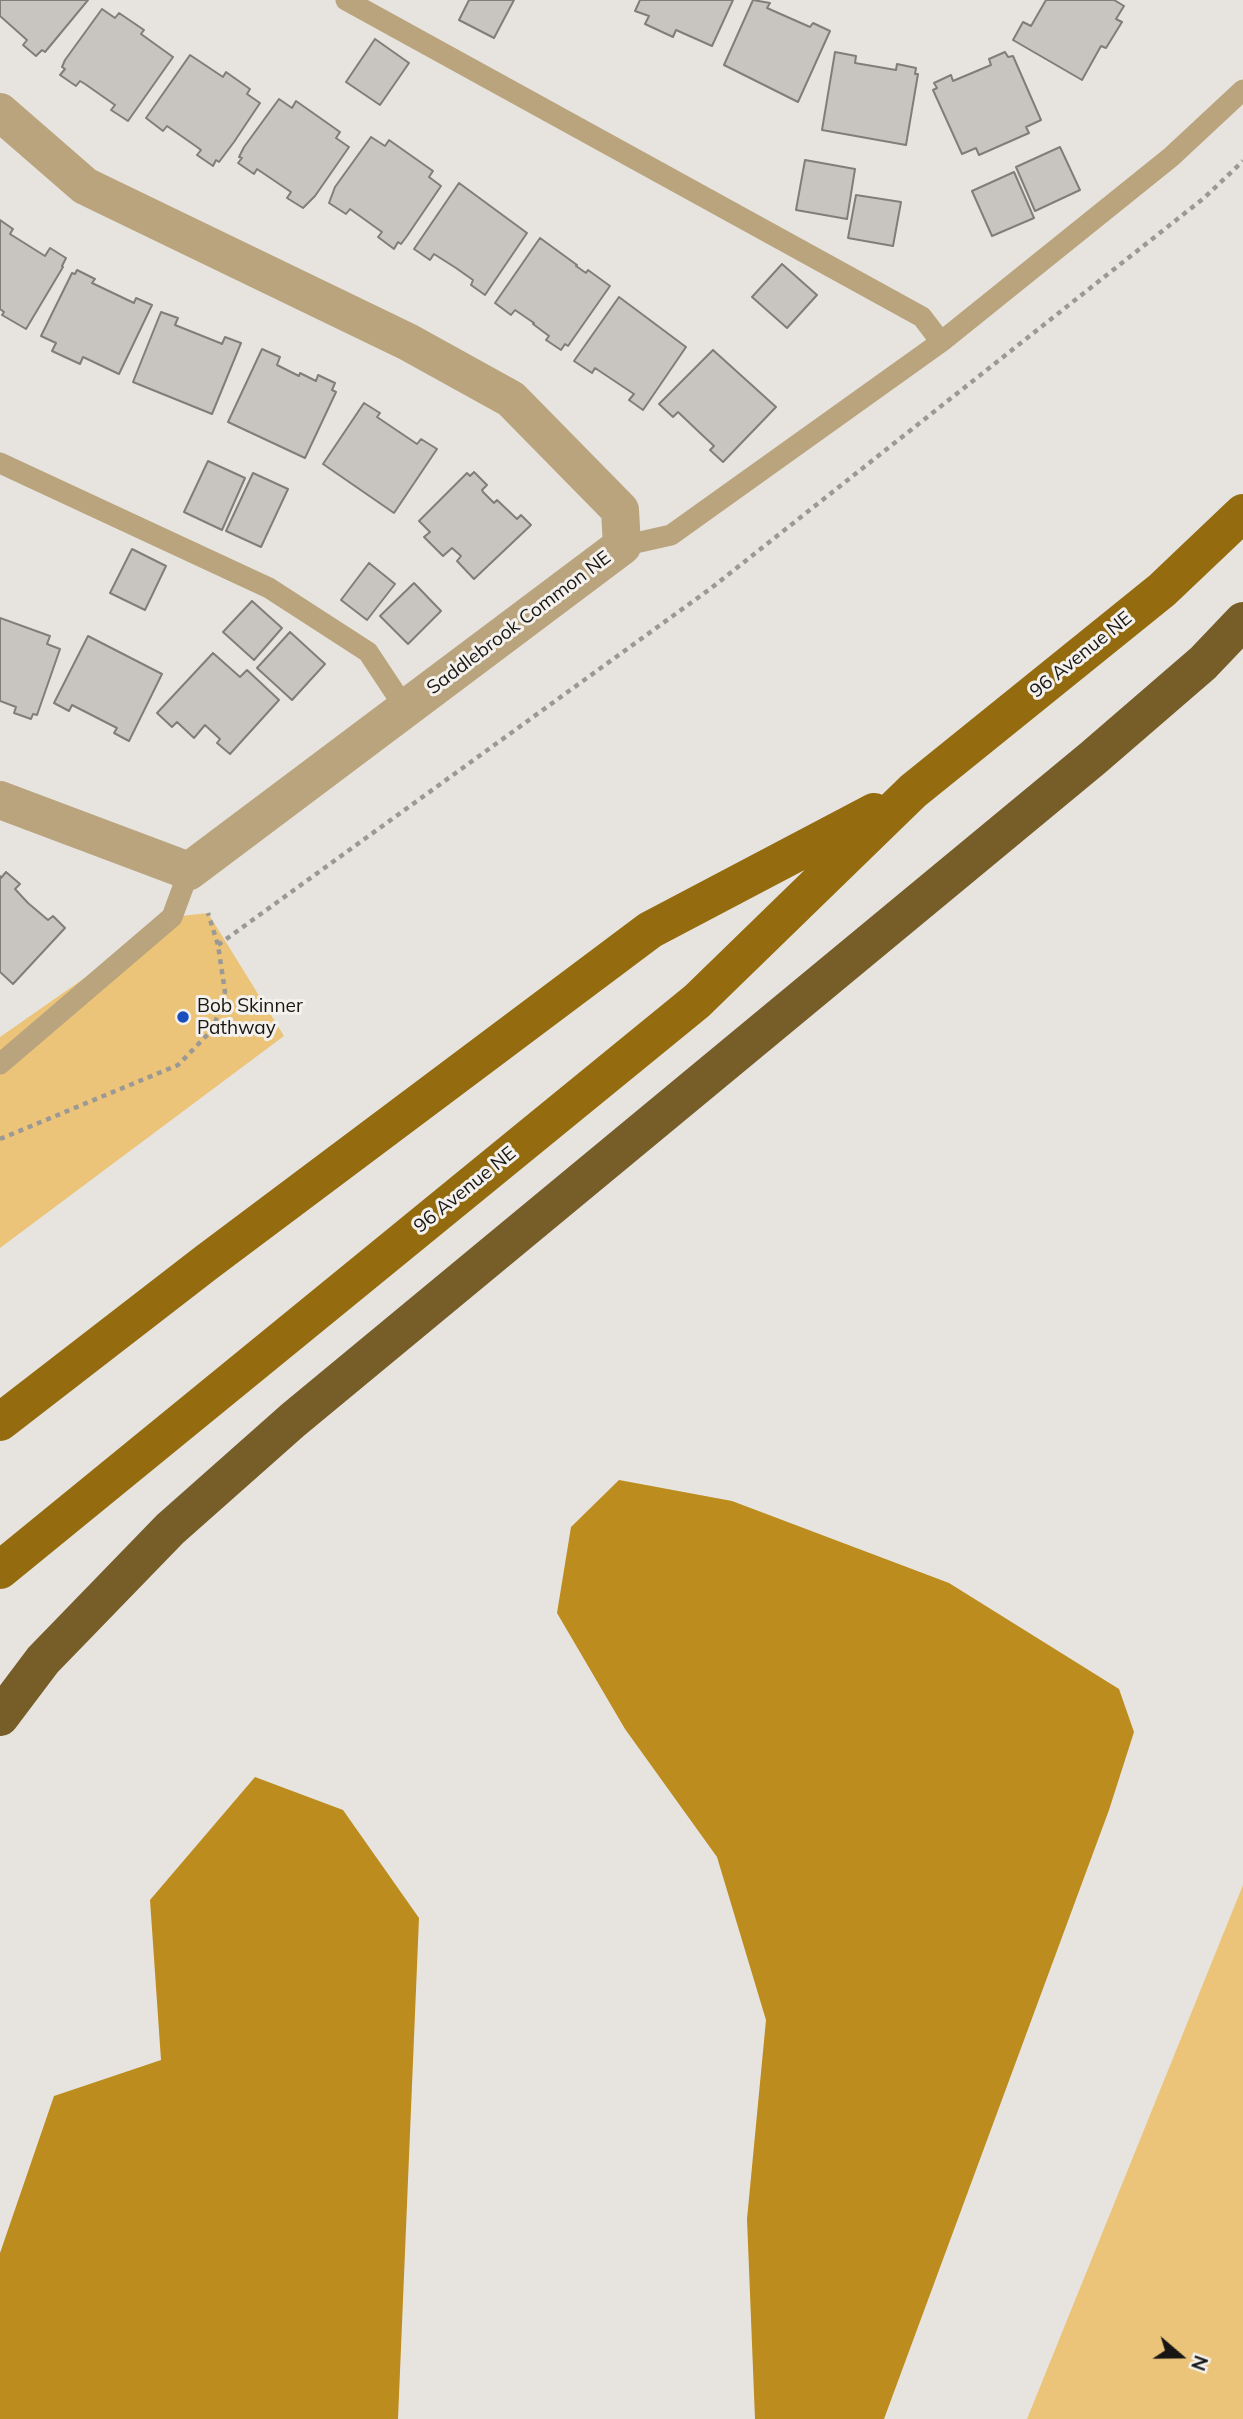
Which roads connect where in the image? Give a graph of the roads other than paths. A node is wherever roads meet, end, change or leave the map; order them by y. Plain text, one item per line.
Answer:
1 (346, 0) edge
2 (1243, 90) edge
3 (0, 112) edge
4 (941, 342) junction
5 (0, 463) edge
6 (1243, 513) edge
7 (622, 546) junction
8 (1243, 621) edge
9 (405, 708) junction
10 (914, 791) junction
11 (0, 800) edge
12 (189, 872) junction
13 (0, 1064) edge
14 (0, 1422) edge
15 (0, 1570) edge
16 (0, 1717) edge

1 - 4 lane
2 - 4 lane
3 - 7 street, Saddlebrook Common NE
4 - 7 lane
5 - 9 lane
6 - 10 main road, 96 Avenue NE
7 - 9 street, Saddlebrook Common NE
8 - 16 highway
9 - 12 street, Saddlebrook Common NE
10 - 14 main road, 96 Avenue NE
10 - 15 main road, 96 Avenue NE
11 - 12 street
12 - 13 lane

